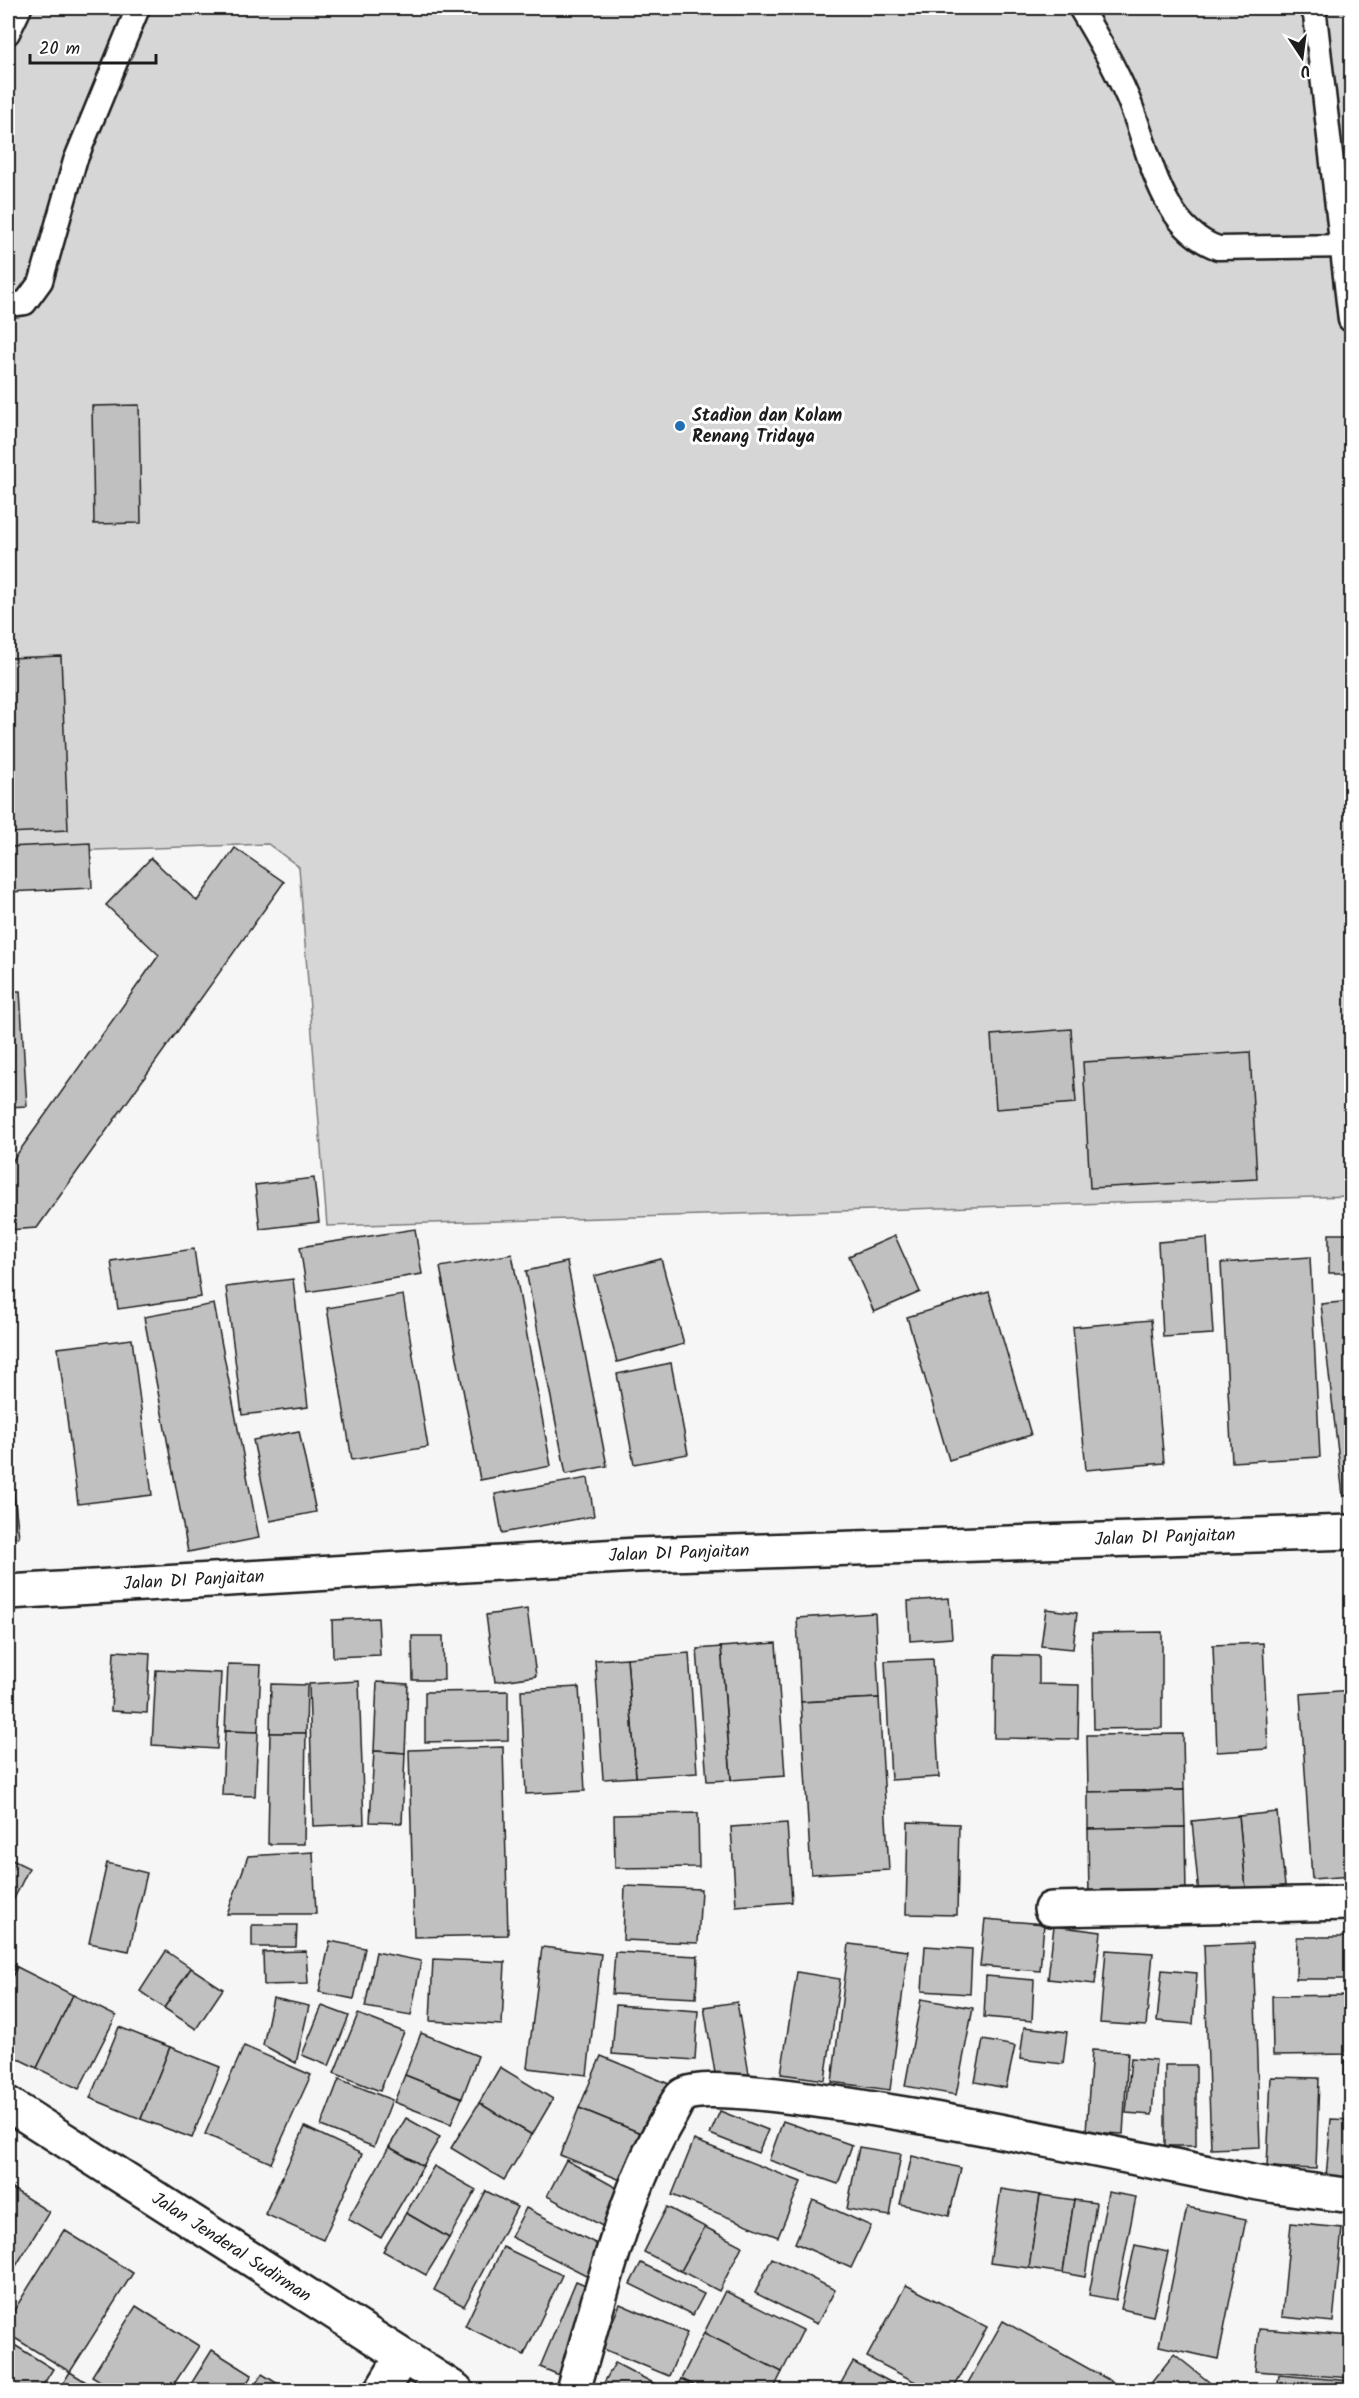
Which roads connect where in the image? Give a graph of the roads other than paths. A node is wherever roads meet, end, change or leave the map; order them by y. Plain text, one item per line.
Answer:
1 (20, 8) edge
2 (138, 8) edge
3 (1080, 8) edge
4 (1311, 8) edge
5 (8, 33) edge
6 (1347, 247) edge
7 (8, 305) edge
8 (1351, 325) edge
9 (1352, 1532) edge
10 (8, 1592) edge
11 (1352, 1903) edge
12 (1051, 1909) dead end
13 (8, 2104) edge
14 (1352, 2196) edge
15 (402, 2357) junction
16 (382, 2391) edge
17 (456, 2391) edge
18 (573, 2391) edge

1 - 5 lane
2 - 7 lane
3 - 6 lane
4 - 6 lane
6 - 8 lane
9 - 10 street, Jalan DI Panjaitan
11 - 12 street
13 - 15 street, Jalan Jenderal Sudirman
14 - 18 street
15 - 16 street
15 - 17 street, Jalan Jenderal Sudirman

